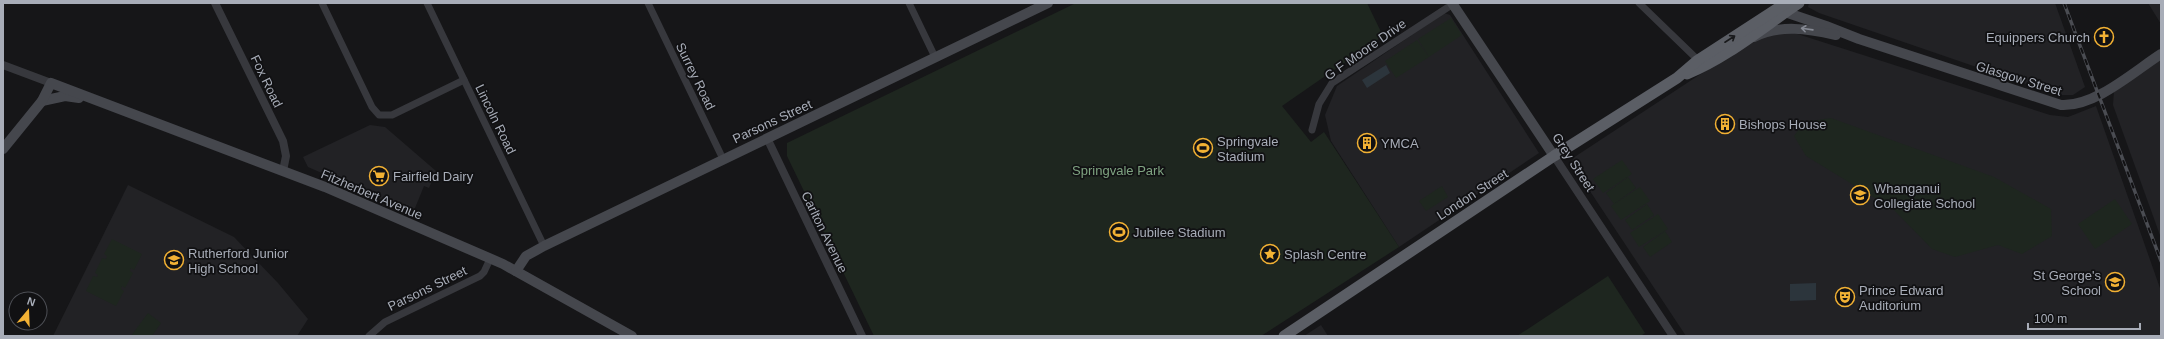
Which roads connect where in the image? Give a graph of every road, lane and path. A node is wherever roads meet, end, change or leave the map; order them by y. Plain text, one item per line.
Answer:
1 (215, 3) edge
2 (322, 3) edge
3 (427, 3) edge
4 (648, 3) edge
5 (910, 3) edge
6 (1048, 3) edge
7 (1453, 3) edge
8 (1639, 3) edge
9 (1799, 3) edge
10 (1802, 3) edge
11 (1783, 8) edge
12 (1807, 19) junction
13 (1859, 40) junction
14 (1736, 47) junction
15 (2161, 54) edge
16 (935, 57) junction
17 (1698, 60) junction
18 (3, 65) edge
19 (1677, 78) junction
20 (464, 80) junction
21 (51, 83) junction
22 (90, 99) junction
23 (42, 101) junction
24 (1312, 130) dead end
25 (767, 138) junction
26 (3, 148) edge
27 (1554, 156) junction
28 (723, 158) junction
29 (283, 171) junction
30 (544, 246) junction
31 (490, 259) junction
32 (516, 271) junction
33 (370, 336) edge
34 (632, 336) edge
35 (862, 336) edge
36 (1284, 336) edge
37 (1673, 336) edge

1 - 29 street, Fox Road
2 - 20 street
3 - 20 street, Lincoln Road
4 - 28 street, Surrey Road
5 - 16 street
6 - 16 main road, Parsons Street
7 - 24 street, G F Moore Drive
7 - 27 main road, Grey Street
8 - 17 street
9 - 11 highway, London Street
10 - 12 main road
11 - 12 main road, Glasgow Street
11 - 14 highway, London Street
17 -> 11 highway, London Street
12 - 13 main road, Glasgow Street
13 -> 14 main road, Glasgow Street
13 - 15 main road, Glasgow Street
14 - 19 highway, London Street
16 - 25 main road, Parsons Street
17 - 19 highway, London Street
18 - 21 street, Fitzherbert Avenue
19 - 27 highway, London Street
20 - 30 street, Lincoln Road
21 - 22 main road, Fitzherbert Avenue
21 - 23 main road
22 - 23 main road, Fitzherbert Avenue
22 - 29 main road, Fitzherbert Avenue
23 - 26 main road
25 - 28 main road, Parsons Street
25 - 35 street, Carlton Avenue
27 - 36 highway, London Street
27 - 37 street, Grey Street
28 - 30 main road, Parsons Street
29 - 31 main road, Fitzherbert Avenue
30 - 32 main road, Parsons Street
31 - 32 main road, Fitzherbert Avenue
31 - 33 street, Parsons Street
32 - 34 main road, Fitzherbert Avenue

